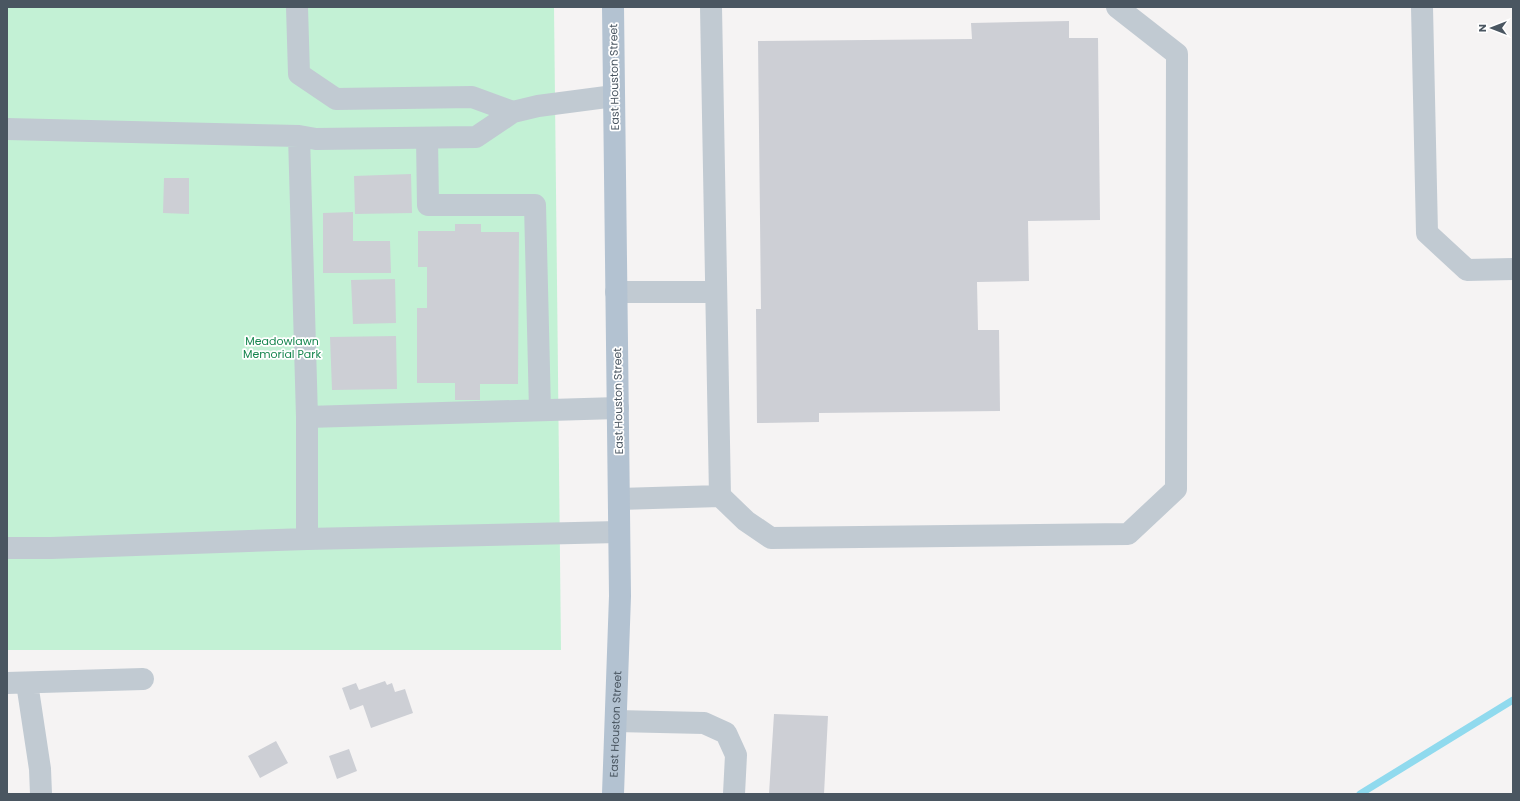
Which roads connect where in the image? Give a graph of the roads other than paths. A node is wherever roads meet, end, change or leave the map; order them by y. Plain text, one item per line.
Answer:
1 (296, 7) edge
2 (613, 7) edge
3 (711, 7) edge
4 (1117, 7) edge
5 (1422, 7) edge
6 (614, 96) junction
7 (513, 112) junction
8 (7, 129) edge
9 (299, 136) junction
10 (427, 138) junction
11 (1513, 269) edge
12 (616, 292) junction
13 (716, 292) junction
14 (618, 408) junction
15 (540, 410) junction
16 (307, 416) junction
17 (720, 496) junction
18 (619, 499) junction
19 (619, 532) junction
20 (307, 539) junction
21 (7, 548) edge
22 (143, 679) dead end
23 (17, 683) edge
24 (616, 721) junction
25 (41, 794) edge
26 (613, 794) edge
27 (734, 794) edge

1 - 7 lane
2 - 6 main road, East Houston Street
3 - 13 lane
4 - 17 lane
5 - 11 lane
6 - 7 lane
6 - 12 main road, East Houston Street
7 - 10 lane
8 - 9 lane
9 - 10 lane
9 - 16 lane
10 - 15 lane
12 - 13 lane
12 - 14 main road, East Houston Street
13 - 17 lane
14 - 15 lane
14 - 18 main road, East Houston Street
15 - 16 lane
16 - 20 lane
17 - 18 lane
18 - 19 main road, East Houston Street
19 - 20 lane
19 - 24 main road, East Houston Street
20 - 21 lane
22 - 23 lane
23 - 25 lane
24 - 26 main road, East Houston Street
24 - 27 lane

